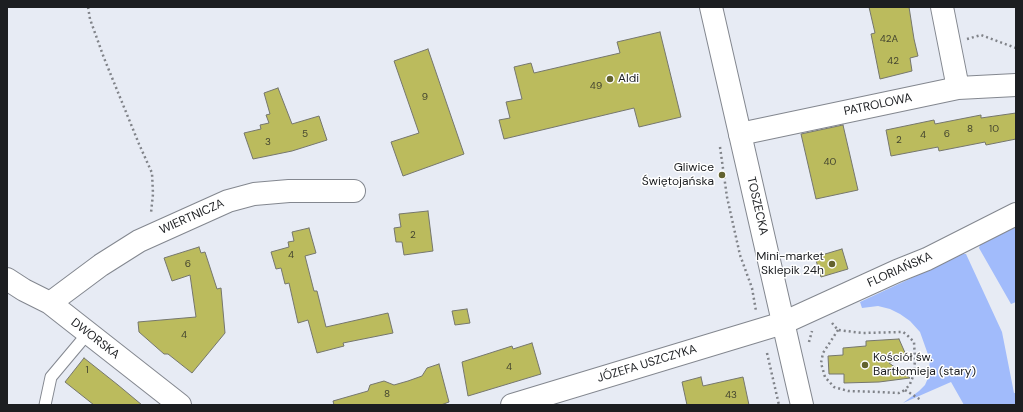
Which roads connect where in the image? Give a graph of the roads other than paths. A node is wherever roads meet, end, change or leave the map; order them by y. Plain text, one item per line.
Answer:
1 (711, 7) edge
2 (942, 7) edge
3 (1016, 85) edge
4 (958, 88) junction
5 (740, 134) junction
6 (354, 191) dead end
7 (1016, 214) edge
8 (7, 279) edge
9 (50, 303) junction
10 (783, 323) junction
11 (88, 333) junction
12 (45, 405) edge
13 (180, 405) edge
14 (512, 405) edge
15 (802, 405) edge

1 - 5 street, TOSZECKA
2 - 4 street
3 - 4 street, PATROLOWA
4 - 5 street, PATROLOWA
5 - 10 street, TOSZECKA
6 - 9 street, WIERTNICZA
7 - 10 street, FLORIAŃSKA
8 - 9 street, DWORSKA
9 - 11 street, DWORSKA
10 - 14 street, JÓZEFA USZCZYKA
10 - 15 street, TOSZECKA
11 - 12 lane
11 - 13 street, DWORSKA

